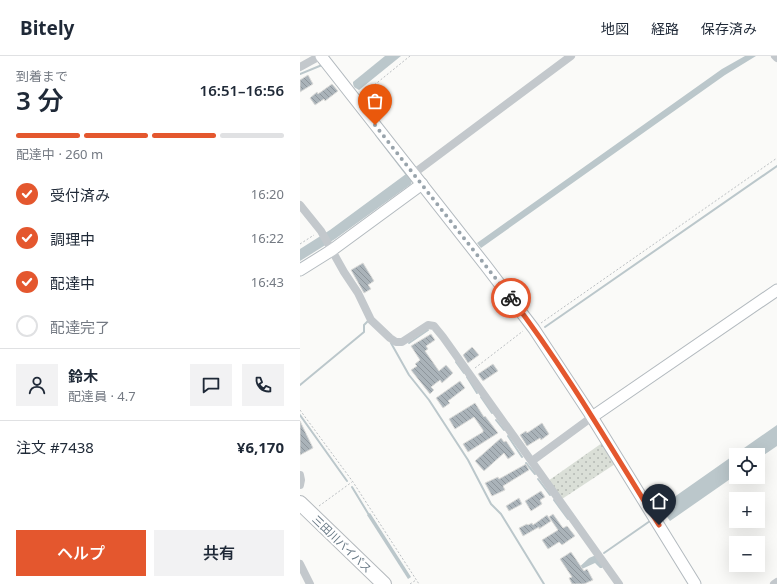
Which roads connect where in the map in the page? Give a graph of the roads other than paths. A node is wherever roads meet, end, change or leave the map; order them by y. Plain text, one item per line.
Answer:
1 (320, 56) edge
2 (571, 56) edge
3 (300, 67) edge
4 (414, 174) junction
5 (422, 184) junction
6 (300, 205) edge
7 (331, 247) junction
8 (300, 270) edge
9 (777, 290) edge
10 (592, 417) junction
11 (532, 461) junction
12 (300, 475) edge
13 (300, 485) edge
14 (300, 503) edge
15 (300, 564) edge
16 (777, 582) edge
17 (310, 584) edge
18 (384, 584) edge
19 (619, 584) edge
20 (695, 584) edge
21 (774, 584) edge

1 - 3 street
1 - 4 street
2 - 4 street
4 - 5 street
5 - 7 street
5 - 10 street
6 - 7 street
7 - 8 street
7 - 11 street
9 - 10 street
10 - 11 street
10 - 20 street
11 - 19 street
12 - 13 street
14 - 18 highway, 三田川バイパス
15 - 17 street
16 - 21 street

